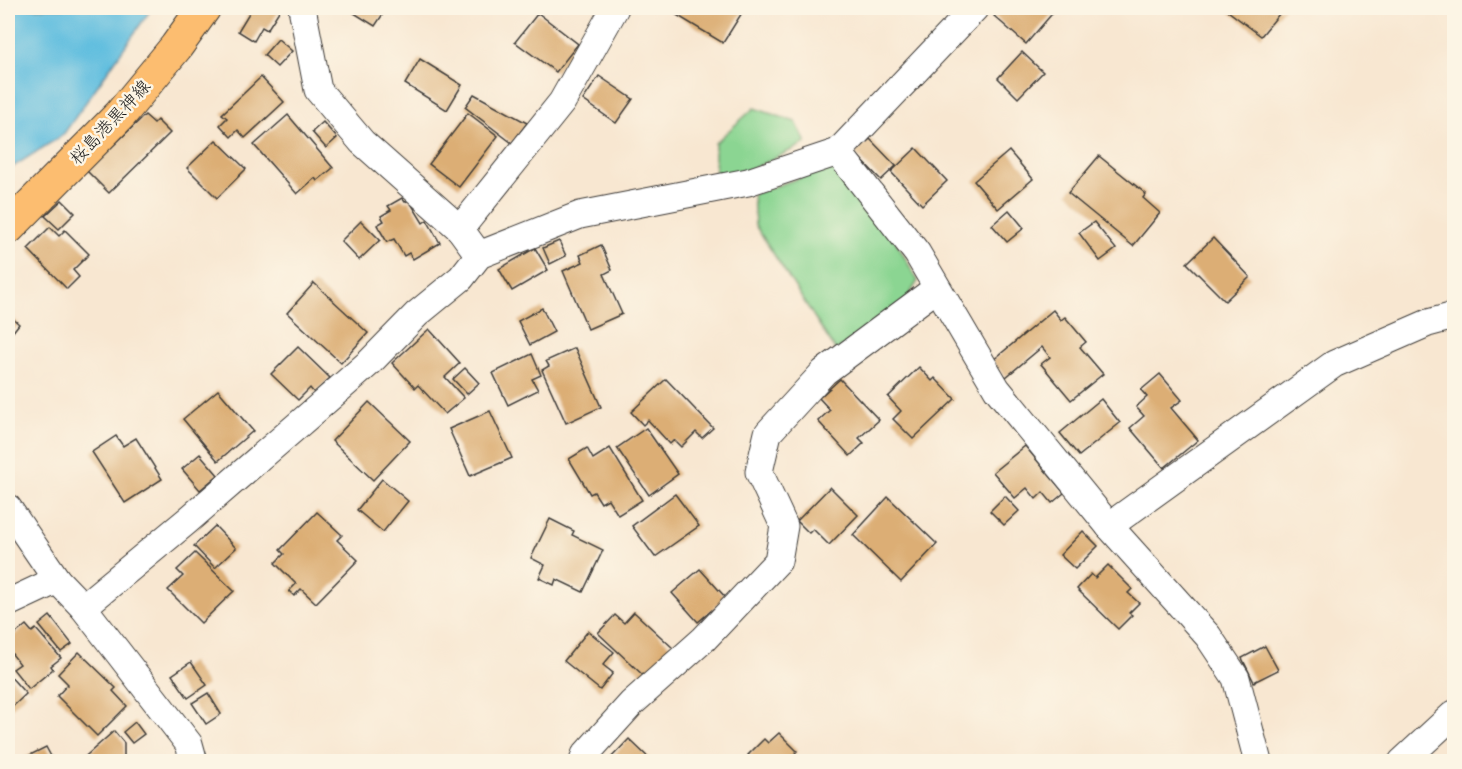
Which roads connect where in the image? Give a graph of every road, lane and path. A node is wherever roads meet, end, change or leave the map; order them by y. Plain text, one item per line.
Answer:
1 (204, 8) edge
2 (302, 8) edge
3 (615, 8) edge
4 (975, 8) edge
5 (838, 152) junction
6 (8, 228) edge
7 (460, 229) junction
8 (479, 255) junction
9 (937, 288) junction
10 (1455, 316) edge
11 (8, 508) edge
12 (1109, 526) junction
13 (57, 580) junction
14 (8, 603) edge
15 (83, 607) junction
16 (1455, 714) edge
17 (194, 762) edge
18 (583, 762) edge
19 (1258, 762) edge
20 (1402, 762) edge

1 - 6 main road, 桜島港黒神線
2 - 7 street
3 - 7 street
4 - 5 street
5 - 8 street
5 - 9 street
7 - 8 street
8 - 15 street
9 - 12 street
9 - 18 street
10 - 12 street
11 - 13 street
12 - 19 street
13 - 14 street
13 - 15 street
15 - 17 street
16 - 20 street

